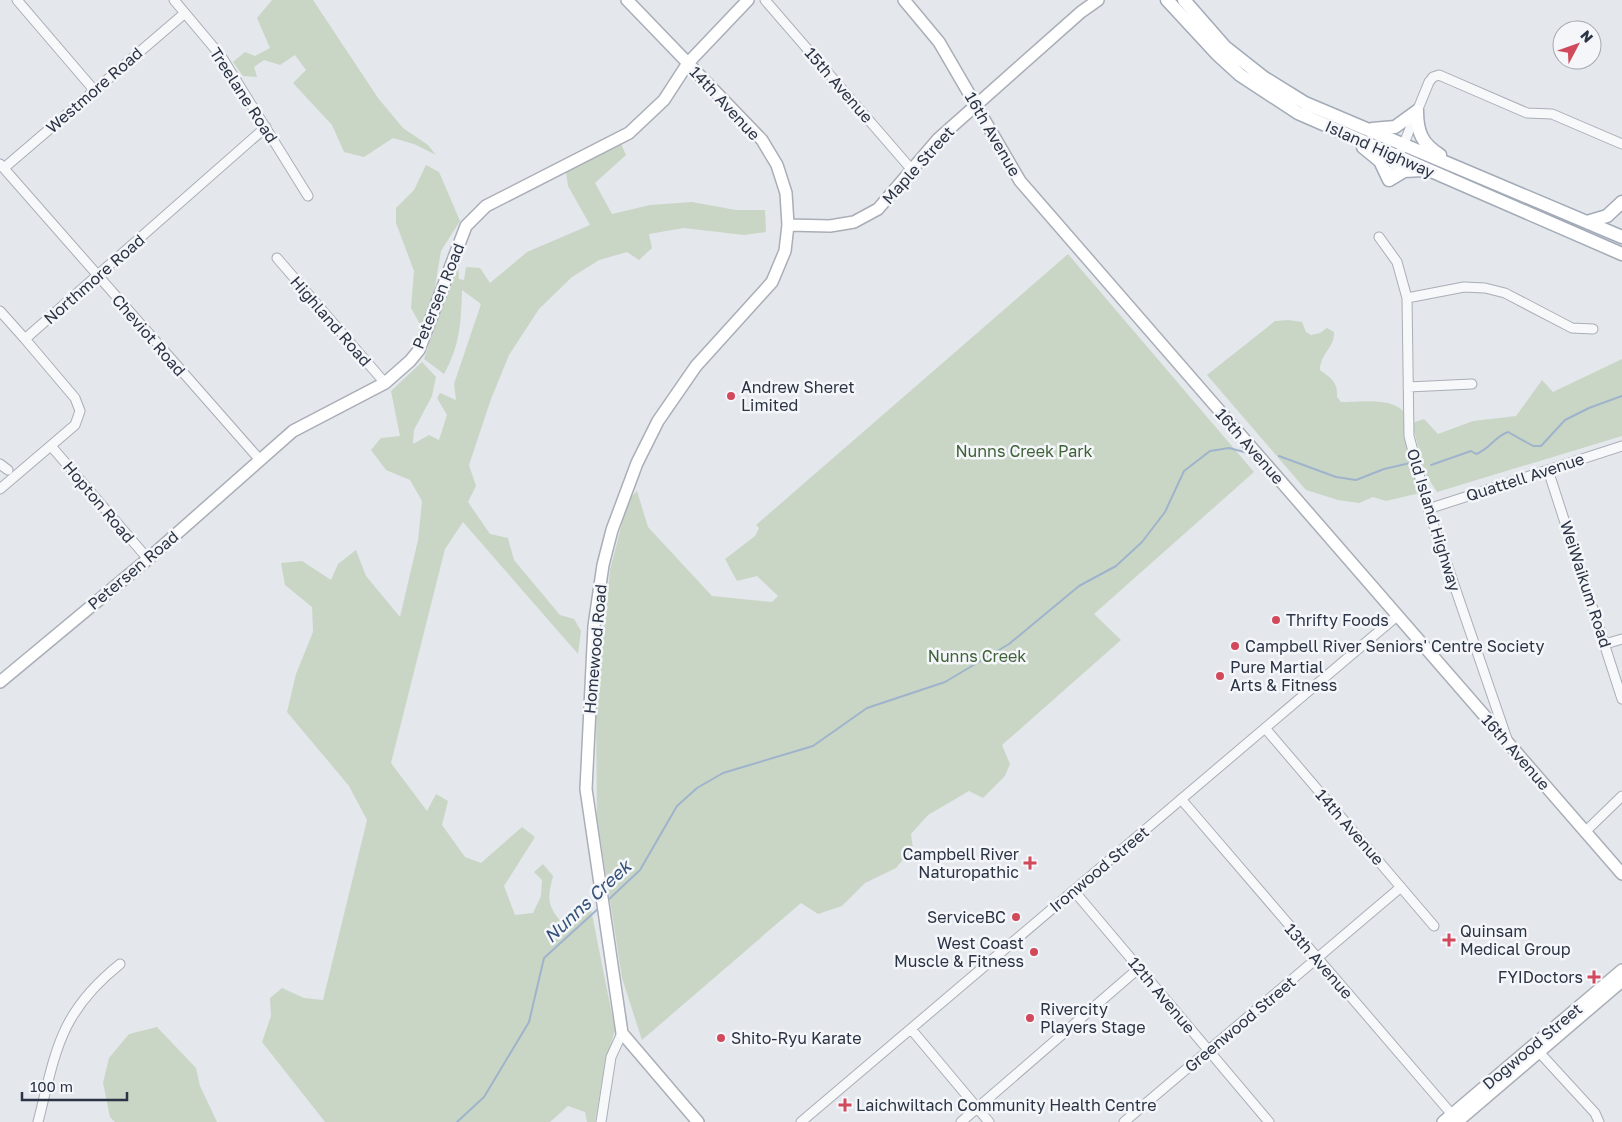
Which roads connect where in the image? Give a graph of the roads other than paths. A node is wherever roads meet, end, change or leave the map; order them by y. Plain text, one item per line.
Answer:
1 (17, 0) edge
2 (174, 0) edge
3 (626, 0) edge
4 (748, 0) edge
5 (765, 0) edge
6 (904, 0) edge
7 (1098, 0) edge
8 (1167, 0) edge
9 (1184, 0) edge
10 (185, 13) junction
11 (688, 62) junction
12 (94, 90) junction
13 (976, 105) junction
14 (1417, 112) junction
15 (1298, 113) junction
16 (266, 127) junction
17 (1363, 128) junction
18 (1622, 144) edge
19 (1401, 151) junction
20 (2, 166) edge
21 (912, 170) junction
22 (1430, 171) junction
23 (1482, 178) junction
24 (1389, 180) junction
25 (308, 196) dead end
26 (1622, 202) edge
27 (1588, 222) junction
28 (788, 225) junction
29 (1380, 237) dead end
30 (1622, 237) edge
31 (1622, 254) edge
32 (277, 258) dead end
33 (97, 276) junction
34 (1408, 298) junction
35 (0, 311) edge
36 (1593, 329) dead end
37 (24, 340) junction
38 (385, 383) junction
39 (1472, 384) dead end
40 (1408, 387) junction
41 (51, 446) junction
42 (1622, 446) edge
43 (260, 460) junction
44 (0, 464) edge
45 (8, 470) dead end
46 (1548, 470) junction
47 (0, 489) edge
48 (1428, 509) junction
49 (148, 559) junction
50 (1397, 616) junction
51 (1622, 639) edge
52 (1605, 644) junction
53 (0, 682) edge
54 (1622, 699) edge
55 (1265, 728) junction
56 (1508, 742) junction
57 (1622, 796) edge
58 (1181, 799) junction
59 (1586, 831) junction
60 (1622, 874) edge
61 (1401, 887) junction
62 (1074, 891) junction
63 (1434, 926) dead end
64 (1317, 958) junction
65 (120, 964) dead end
66 (1139, 968) junction
67 (1622, 970) edge
68 (1622, 981) edge
69 (911, 1028) junction
70 (622, 1033) junction
71 (1209, 1050) junction
72 (1539, 1052) junction
73 (977, 1108) junction
74 (1453, 1120) edge
75 (38, 1122) edge
76 (601, 1122) edge
77 (698, 1122) edge
78 (801, 1122) edge
79 (961, 1122) edge
80 (989, 1122) edge
81 (1124, 1122) edge
82 (1269, 1122) edge
83 (1599, 1122) edge

1 - 12 street
2 - 10 street, Treelane Road
3 - 11 street, 14th Avenue
4 - 11 street, Petersen Road
5 - 21 street, 15th Avenue
6 - 13 street, 16th Avenue
7 - 13 street, Maple Street
8 - 15 main road, Island Highway
9 - 17 main road, Island Highway
10 - 12 street, Westmore Road
10 - 16 street, Treelane Road
11 - 28 street, 14th Avenue
11 - 38 street, Petersen Road
12 - 20 street, Westmore Road
13 - 21 street, Maple Street
13 - 50 street, 16th Avenue
14 - 17 main road
14 - 18 street
14 - 19 street
14 - 23 main road
15 - 19 main road, Island Highway
15 - 24 main road
16 - 25 street, Treelane Road
16 - 33 street, Northmore Road
17 - 19 main road, Island Highway
19 - 22 main road, Island Highway
19 - 23 main road, Island Highway
19 - 24 street
20 - 33 street, Cheviot Road
21 - 28 street, Maple Street
22 - 24 main road
22 - 31 main road, Island Highway
23 - 27 main road, Island Highway
26 - 27 main road
27 - 30 main road, Island Highway
28 - 70 street, Homewood Road
29 - 34 street, Old Island Highway
32 - 38 street, Highland Road
33 - 37 street, Northmore Road
33 - 43 street, Cheviot Road
34 - 36 street
34 - 40 street, Old Island Highway
35 - 37 street
37 - 41 street
38 - 43 street, Petersen Road
39 - 40 street
40 - 48 street, Old Island Highway
41 - 47 street
41 - 49 street, Hopton Road
42 - 46 street, Quattell Avenue
43 - 49 street, Petersen Road
44 - 45 street
46 - 48 street, Quattell Avenue
46 - 52 street, WeiWaikum Road
48 - 56 street, Old Island Highway
49 - 53 street, Petersen Road
50 - 55 street, Ironwood Street
50 - 56 street, 16th Avenue
51 - 52 street
52 - 54 street, WeiWaikum Road
55 - 58 street, Ironwood Street
55 - 61 street, 14th Avenue
56 - 59 street, 16th Avenue
57 - 59 street
58 - 62 street, Ironwood Street
58 - 64 street, 13th Avenue
59 - 60 street, 16th Avenue
61 - 63 street, 14th Avenue
61 - 64 street, Greenwood Street
62 - 66 street, 12th Avenue
62 - 69 street, Ironwood Street
64 - 71 street, Greenwood Street
64 - 74 street, 13th Avenue
65 - 75 street
66 - 71 street, 12th Avenue
66 - 73 street
67 - 74 street, Dogwood Street
68 - 72 street, Dogwood Street
69 - 73 street
69 - 78 street, Ironwood Street
70 - 76 street
70 - 77 street
71 - 81 street, Greenwood Street
71 - 82 street, 12th Avenue
72 - 74 street, Dogwood Street
72 - 83 street
73 - 79 street
73 - 80 street

